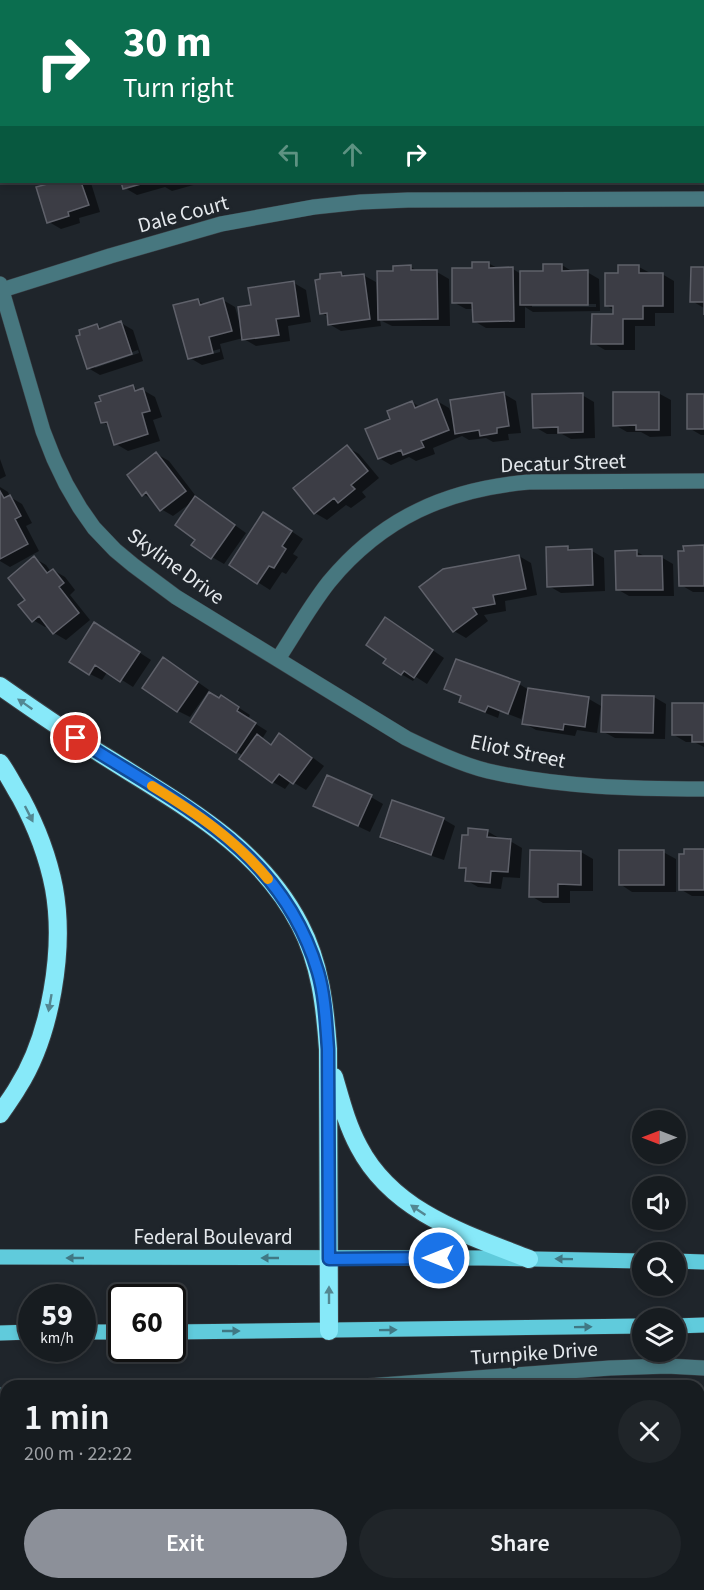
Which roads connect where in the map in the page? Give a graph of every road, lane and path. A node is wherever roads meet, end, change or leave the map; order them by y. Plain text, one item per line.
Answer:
1 (704, 199) edge
2 (1, 287) edge
3 (704, 481) edge
4 (278, 658) junction
5 (0, 686) edge
6 (0, 763) edge
7 (704, 789) edge
8 (328, 1049) junction
9 (0, 1114) edge
10 (0, 1257) edge
11 (329, 1259) junction
12 (529, 1259) junction
13 (632, 1261) edge
14 (686, 1261) edge
15 (704, 1262) edge
16 (704, 1325) edge
17 (632, 1326) edge
18 (686, 1326) edge
19 (329, 1331) junction
20 (18, 1332) edge
21 (186, 1332) edge
22 (0, 1333) edge
23 (704, 1368) edge
24 (449, 1380) edge

1 - 2 street, Dale Court
2 - 4 street, Skyline Drive
3 - 4 street, Decatur Street
4 - 7 street, Eliot Street
8 -> 5 highway
6 -> 9 highway
8 - 11 highway
12 -> 8 highway
11 -> 10 main road, Federal Boulevard
11 - 12 main road, Federal Boulevard
19 -> 11 highway
13 -> 12 main road, Federal Boulevard
14 - 15 main road
16 - 18 main road
19 -> 17 main road
21 -> 19 main road
20 - 22 main road
23 - 24 street, Turnpike Drive

